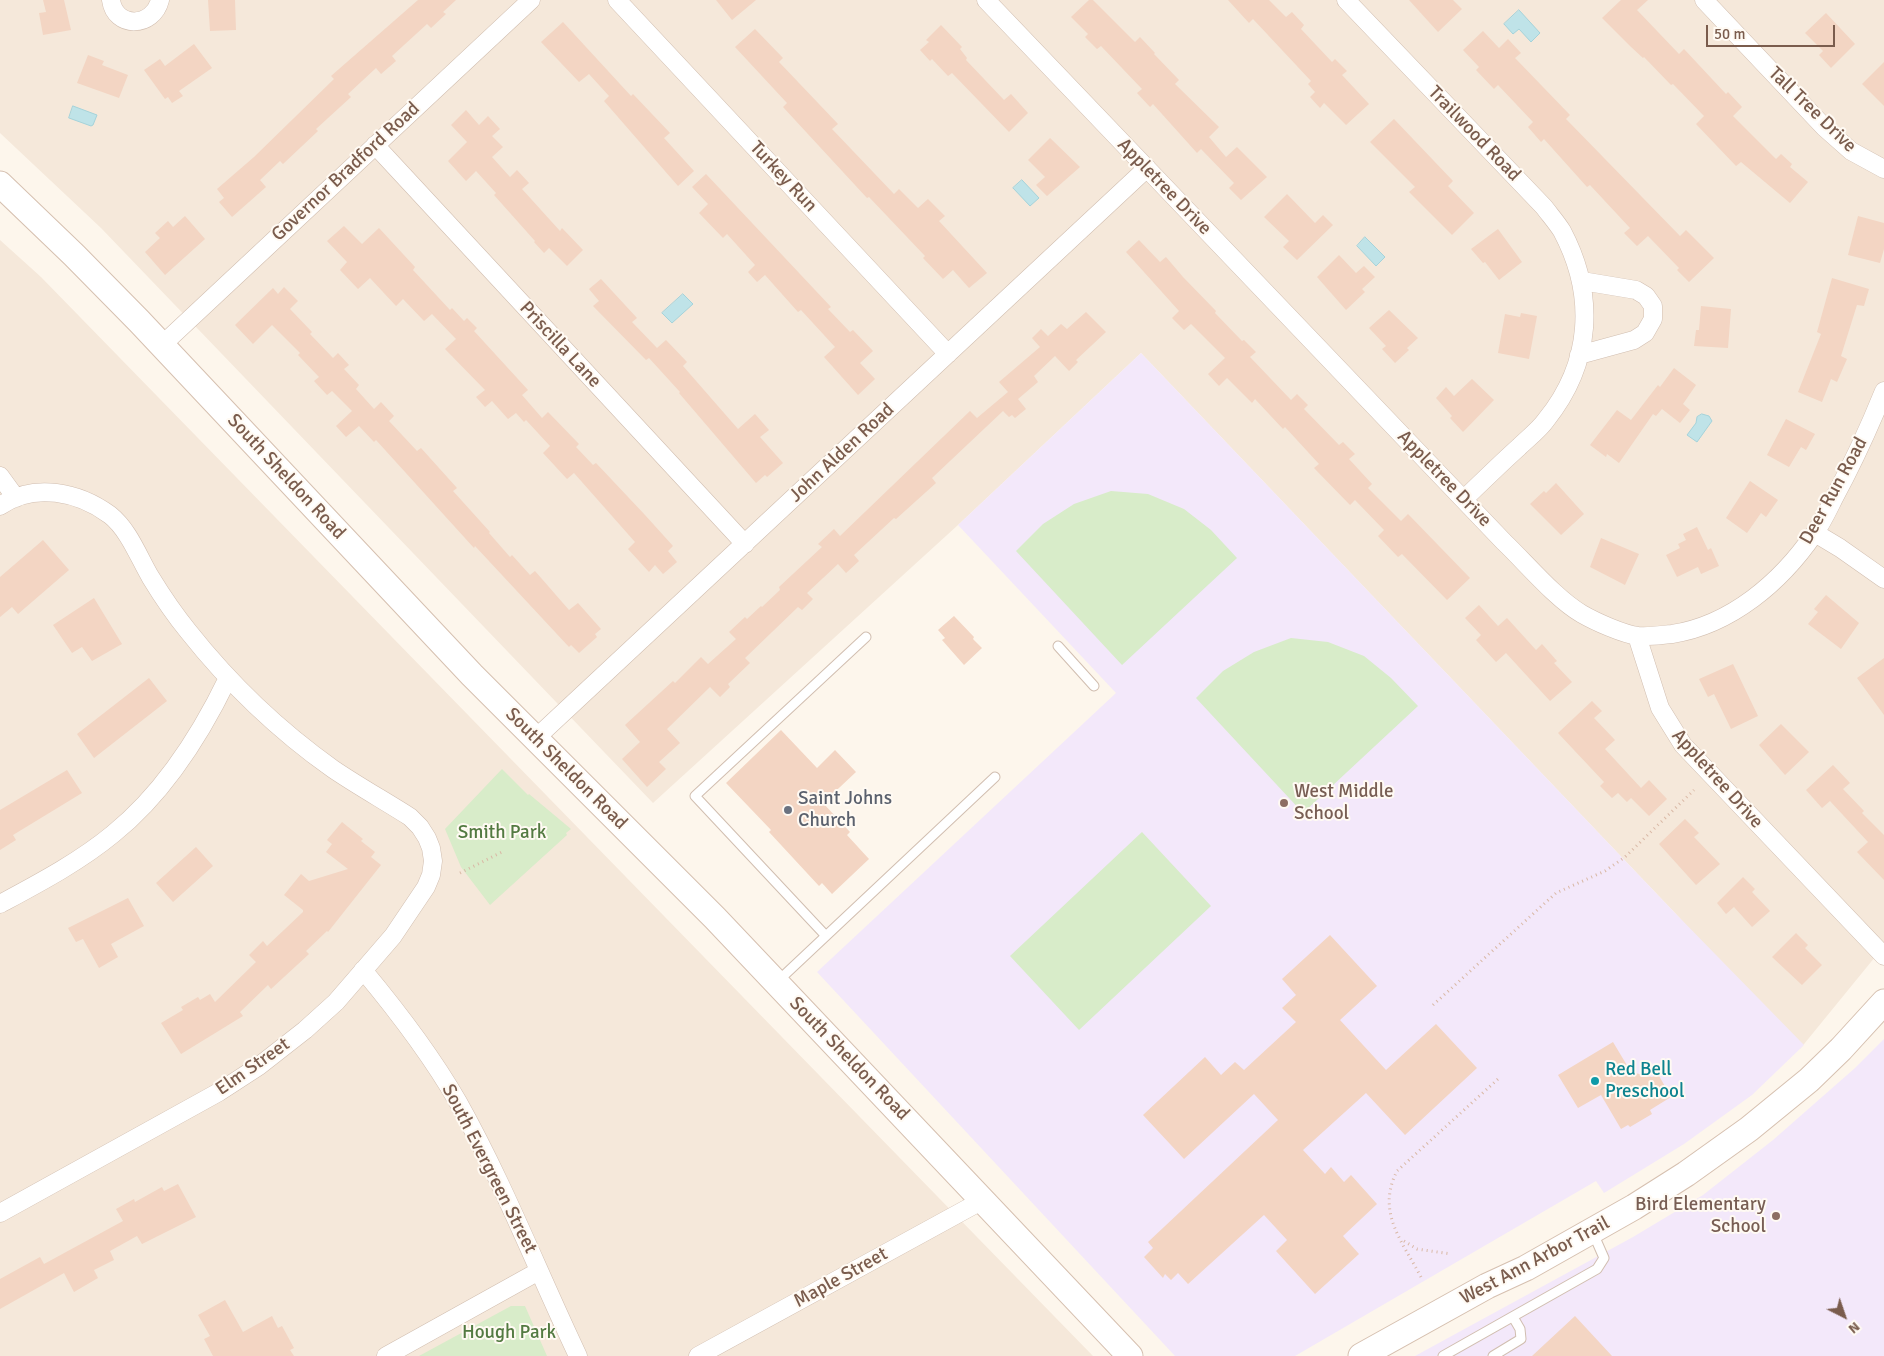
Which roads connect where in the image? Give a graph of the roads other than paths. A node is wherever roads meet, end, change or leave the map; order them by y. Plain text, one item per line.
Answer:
1 (111, 0) edge
2 (160, 0) edge
3 (531, 0) edge
4 (617, 0) edge
5 (986, 0) edge
6 (1346, 0) edge
7 (1704, 0) edge
8 (375, 146) junction
9 (1147, 168) junction
10 (1884, 169) edge
11 (0, 184) edge
12 (1582, 281) junction
13 (162, 345) junction
14 (948, 354) junction
15 (1579, 355) junction
16 (1884, 391) edge
17 (0, 476) edge
18 (16, 498) junction
19 (1464, 499) junction
20 (0, 506) edge
21 (1815, 534) junction
22 (745, 544) junction
23 (1884, 579) edge
24 (1637, 636) junction
25 (866, 637) dead end
26 (1058, 646) dead end
27 (228, 678) junction
28 (1094, 686) dead end
29 (536, 738) junction
30 (995, 776) dead end
31 (0, 904) edge
32 (826, 936) junction
33 (1884, 956) edge
34 (363, 970) junction
35 (776, 983) junction
36 (1884, 1002) edge
37 (983, 1200) junction
38 (0, 1213) edge
39 (1592, 1231) junction
40 (539, 1271) junction
41 (1513, 1317) junction
42 (1366, 1355) edge
43 (386, 1356) edge
44 (578, 1356) edge
45 (698, 1356) edge
46 (1130, 1356) edge
47 (1443, 1356) edge
48 (1493, 1356) edge

1 - 2 street
3 - 8 street, Governor Bradford Road
4 - 14 street, Turkey Run
5 - 9 street, Appletree Drive
6 - 12 street, Trailwood Road
7 - 10 street, Tall Tree Drive
8 - 13 street, Governor Bradford Road
8 - 22 street, Priscilla Lane
9 - 14 street, John Alden Road
9 - 19 street, Appletree Drive
11 - 13 main road, South Sheldon Road
12 - 15 street, Trailwood Road
12 - 15 street
13 - 29 main road, South Sheldon Road
14 - 22 street, John Alden Road
15 - 19 street, Trailwood Road
16 - 21 street, Deer Run Road
17 - 18 street
18 - 20 street
18 - 27 street
19 - 24 street, Appletree Drive
21 - 23 street
21 - 24 street, Deer Run Road
22 - 29 street, John Alden Road
24 - 33 street, Appletree Drive
25 - 32 lane
26 - 28 lane
27 - 31 street
27 - 34 street, Elm Street
29 - 35 main road, South Sheldon Road
30 - 32 lane
32 - 35 lane
34 - 38 street, Elm Street
34 - 40 street, South Evergreen Street
35 - 37 main road, South Sheldon Road
36 - 39 main road, West Ann Arbor Trail
37 - 45 street, Maple Street
37 - 46 main road, South Sheldon Road
39 - 41 lane
39 - 42 main road, West Ann Arbor Trail
40 - 43 street
40 - 44 street, South Evergreen Street
41 - 47 lane
41 - 48 lane

